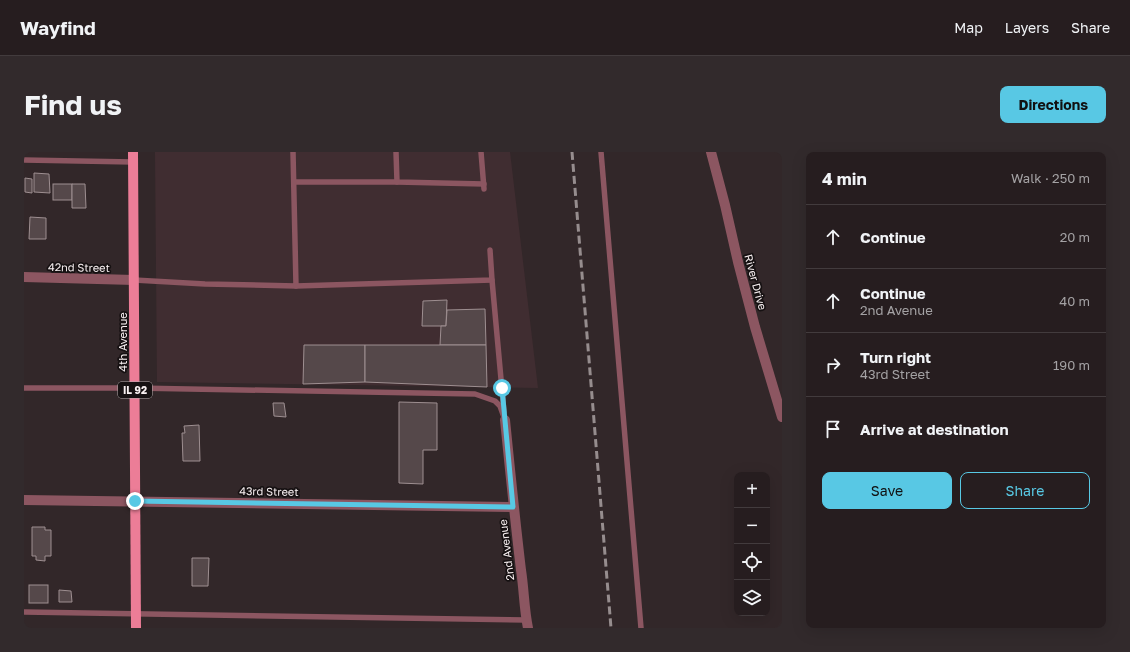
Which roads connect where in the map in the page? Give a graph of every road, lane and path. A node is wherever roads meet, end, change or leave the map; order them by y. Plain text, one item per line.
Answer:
1 (293, 152) edge
2 (396, 152) edge
3 (481, 152) edge
4 (602, 152) edge
5 (711, 152) edge
6 (133, 157) edge
7 (24, 160) edge
8 (294, 182) junction
9 (397, 182) junction
10 (490, 250) dead end
11 (24, 278) edge
12 (134, 280) junction
13 (492, 280) junction
14 (296, 286) junction
15 (24, 388) edge
16 (134, 388) junction
17 (782, 417) edge
18 (505, 420) junction
19 (24, 500) edge
20 (135, 501) junction
21 (513, 507) junction
22 (24, 612) edge
23 (136, 614) junction
24 (527, 624) edge
25 (136, 628) edge
26 (641, 628) edge

1 - 8 lane
2 - 9 lane
3 - 9 lane
4 - 26 lane
5 - 17 street, River Drive
6 - 7 lane
6 - 12 main road, 4th Avenue / IL 92
8 - 9 lane
8 - 14 lane
10 - 13 lane
11 - 12 street, 42nd Street
12 - 14 lane
12 - 16 main road, 4th Avenue / IL 92
13 - 14 lane
13 - 18 lane
15 - 16 lane
16 - 18 lane
16 - 20 main road, 4th Avenue / IL 92
18 - 21 street, 2nd Avenue
19 - 20 street, 43rd Street
20 - 21 street, 43rd Street
20 - 23 main road, 4th Avenue / IL 92
21 - 24 street, 2nd Avenue
22 - 23 lane
23 - 24 lane
23 - 25 main road, 4th Avenue / IL 92

